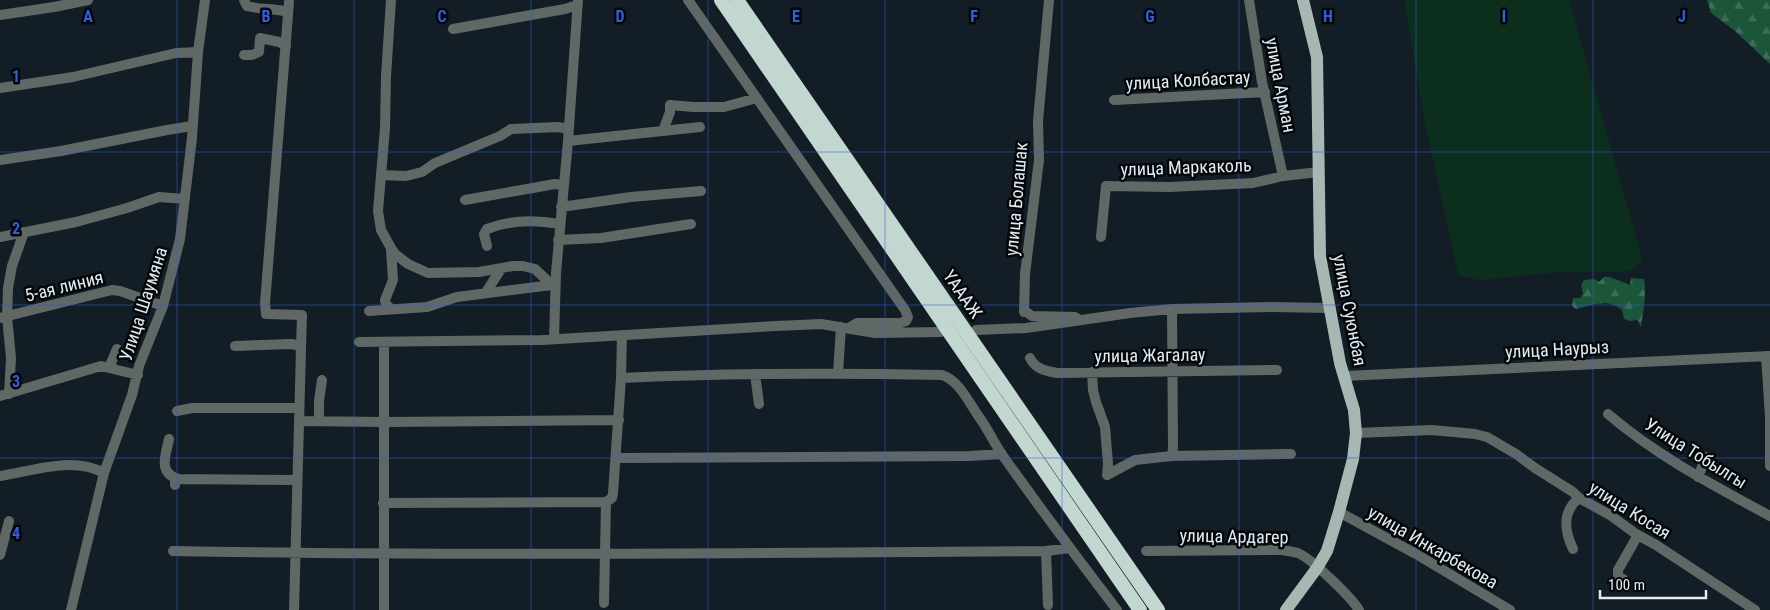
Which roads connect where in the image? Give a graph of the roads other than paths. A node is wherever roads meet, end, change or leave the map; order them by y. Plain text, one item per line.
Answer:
1 (88, 0) edge
2 (205, 0) edge
3 (244, 0) edge
4 (391, 0) edge
5 (688, 0) edge
6 (722, 0) edge
7 (737, 0) edge
8 (1049, 0) edge
9 (1249, 0) edge
10 (1303, 0) edge
11 (578, 2) edge
12 (39, 5) edge
13 (0, 15) edge
14 (453, 29) dead end
15 (286, 46) junction
16 (198, 52) junction
17 (244, 56) dead end
18 (0, 88) edge
19 (1264, 92) junction
20 (757, 98) junction
21 (1114, 100) dead end
22 (192, 126) junction
23 (700, 127) dead end
24 (569, 129) junction
25 (662, 131) junction
26 (568, 141) junction
27 (0, 160) edge
28 (1318, 172) junction
29 (381, 175) junction
30 (1283, 176) junction
31 (563, 185) junction
32 (701, 191) dead end
33 (185, 198) junction
34 (464, 200) dead end
35 (561, 207) junction
36 (560, 224) junction
37 (691, 224) dead end
38 (24, 232) junction
39 (0, 236) edge
40 (1101, 237) dead end
41 (558, 240) junction
42 (487, 246) dead end
43 (391, 248) junction
44 (500, 269) junction
45 (554, 284) junction
46 (486, 292) junction
47 (163, 306) junction
48 (1329, 308) junction
49 (391, 309) junction
50 (1172, 309) junction
51 (369, 311) dead end
52 (3, 317) edge
53 (1080, 320) junction
54 (845, 328) junction
55 (976, 330) dead end
56 (941, 332) dead end
57 (622, 335) junction
58 (554, 339) junction
59 (359, 342) dead end
60 (384, 343) junction
61 (235, 346) dead end
62 (117, 349) dead end
63 (301, 349) junction
64 (1768, 356) edge
65 (1030, 358) dead end
66 (112, 368) junction
67 (1277, 370) dead end
68 (1172, 371) junction
69 (1092, 372) junction
70 (838, 373) junction
71 (755, 374) junction
72 (138, 375) junction
73 (1345, 376) junction
74 (621, 378) junction
75 (322, 380) dead end
76 (4, 395) edge
77 (759, 404) dead end
78 (299, 408) junction
79 (177, 411) dead end
80 (1608, 414) dead end
81 (618, 420) junction
82 (300, 421) junction
83 (319, 421) junction
84 (384, 422) junction
85 (1356, 433) junction
86 (169, 439) dead end
87 (1002, 454) junction
88 (1291, 454) dead end
89 (1172, 456) junction
90 (1706, 457) dead end
91 (616, 458) junction
92 (1770, 466) edge
93 (104, 472) junction
94 (0, 476) edge
95 (1698, 477) junction
96 (296, 480) junction
97 (1580, 498) junction
98 (606, 502) junction
99 (383, 503) junction
100 (1339, 512) junction
101 (1770, 516) edge
102 (9, 521) dead end
103 (1614, 528) dead end
104 (1637, 534) junction
105 (1070, 548) junction
106 (1573, 548) dead end
107 (173, 550) dead end
108 (1046, 551) junction
109 (1146, 551) dead end
110 (296, 553) junction
111 (383, 553) junction
112 (604, 554) junction
113 (0, 556) edge
114 (1317, 568) junction
115 (1622, 579) dead end
116 (604, 603) dead end
117 (1048, 605) dead end
118 (70, 610) edge
119 (294, 610) edge
120 (384, 610) edge
121 (1117, 610) edge
122 (1140, 610) edge
123 (1158, 610) edge
124 (1286, 610) edge
125 (1359, 610) edge
126 (1510, 610) edge
127 (1755, 610) edge

1 - 12 street
2 - 16 street, Улица Шаумяна
3 - 15 street
4 - 29 street
5 - 20 street
6 - 122 highway, ҮАААЖ
7 - 123 highway, ҮАААЖ
8 - 53 street, улица Болашак
9 - 19 street, улица Арман
10 - 28 main road, улица Суюнбая
11 - 14 street
11 - 24 street
12 - 13 street
15 - 17 street
15 - 63 street
16 - 18 street
16 - 22 street, Улица Шаумяна
19 - 21 street, улица Колбастау
19 - 30 street, улица Арман
20 - 25 street
20 - 54 street
22 - 27 street
22 - 33 street, Улица Шаумяна
23 - 25 street
24 - 26 street
24 - 29 street
25 - 26 street
26 - 31 street
28 - 30 street, улица Маркаколь
28 - 48 main road, улица Суюнбая
29 - 43 street
30 - 40 street, улица Маркаколь
31 - 34 street
31 - 35 street
32 - 35 street
33 - 38 street
33 - 47 street, Улица Шаумяна
35 - 36 street
36 - 41 street
36 - 42 street
37 - 41 street
38 - 39 street
38 - 52 street
41 - 45 street
43 - 44 street
43 - 49 street
44 - 45 street
44 - 46 street
45 - 46 street
45 - 58 street
46 - 49 street
47 - 52 street, 5-ая линия
47 - 72 street, Улица Шаумяна
48 - 50 street
48 - 73 main road, улица Суюнбая
49 - 51 street
50 - 53 street
50 - 68 street
52 - 76 street
53 - 55 street
54 - 56 street
54 - 57 street
54 - 70 street
57 - 58 street
57 - 74 street
58 - 60 street
59 - 60 street
60 - 84 street
61 - 63 street
62 - 66 street
63 - 78 street
64 - 73 street, улица Наурыз
64 - 92 street
65 - 69 street, улица Жагалау
66 - 72 street
66 - 76 street
67 - 68 street, улица Жагалау
68 - 69 street, улица Жагалау
68 - 89 street
69 - 89 street
70 - 71 street
70 - 87 street
71 - 74 street
71 - 77 street
72 - 93 street, Улица Шаумяна
73 - 85 main road, улица Суюнбая
74 - 81 street
75 - 83 street
78 - 79 street
78 - 82 street
80 - 95 street, Улица Тобылгы
81 - 84 street
81 - 91 street
82 - 83 street
82 - 96 street
83 - 84 street
84 - 99 street
85 - 97 street, улица Косая
85 - 100 main road, улица Суюнбая
86 - 96 street
87 - 91 street
87 - 105 street
88 - 89 street
90 - 95 street
91 - 98 street
93 - 94 street
93 - 118 street, Улица Шаумяна
95 - 101 street, Улица Тобылгы
96 - 110 street
97 - 104 street, улица Косая
97 - 106 street
98 - 99 street
98 - 112 street
99 - 111 street
100 - 114 main road, улица Суюнбая
100 - 126 street, улица Инкарбекова
102 - 113 street
103 - 104 street
104 - 115 street
104 - 127 street, улица Косая
105 - 108 street
105 - 121 street
107 - 110 street
108 - 112 street
108 - 117 street
109 - 114 street, улица Ардагер
110 - 111 street
110 - 119 street
111 - 112 street
111 - 120 street
112 - 116 street
114 - 124 main road, улица Суюнбая
114 - 125 street, улица Ардагер

